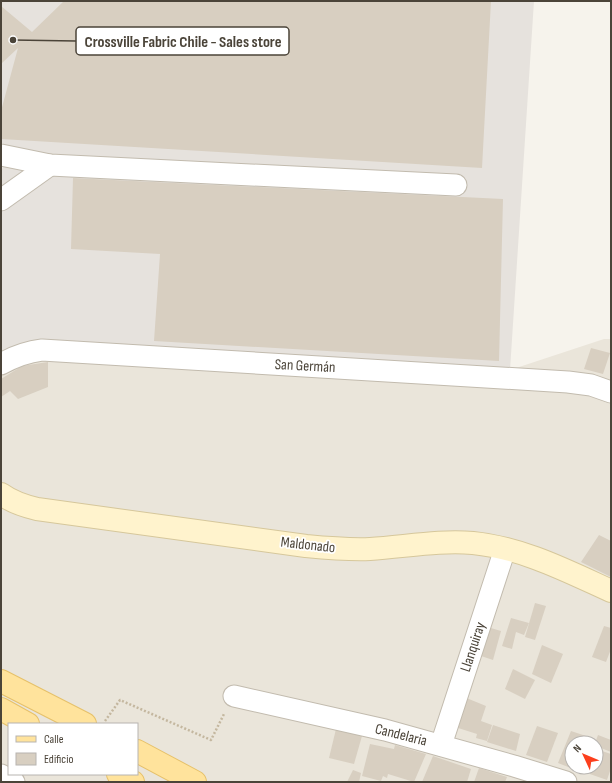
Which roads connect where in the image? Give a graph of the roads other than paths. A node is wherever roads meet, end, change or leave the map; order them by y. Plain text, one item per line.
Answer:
1 (1, 154) edge
2 (50, 165) junction
3 (456, 185) dead end
4 (1, 200) edge
5 (1, 364) edge
6 (611, 392) edge
7 (1, 494) edge
8 (505, 549) junction
9 (611, 591) edge
10 (1, 681) edge
11 (229, 704) road end
12 (1, 709) edge
13 (26, 723) edge
14 (83, 723) edge
15 (441, 745) junction
16 (138, 752) edge
17 (1, 775) edge
18 (120, 775) edge
19 (14, 782) edge
20 (133, 782) edge
21 (195, 782) edge
22 (566, 782) edge

1 - 2 street
2 - 3 street
2 - 4 street
5 - 6 street, San Germán
7 - 8 street, Maldonado
8 - 9 street, Maldonado
8 - 15 street, Llanquiray
10 - 14 main road
11 - 15 street, Candelaria
12 - 13 main road
15 - 22 street, Candelaria
16 - 21 main road
17 - 19 street
18 - 20 main road

